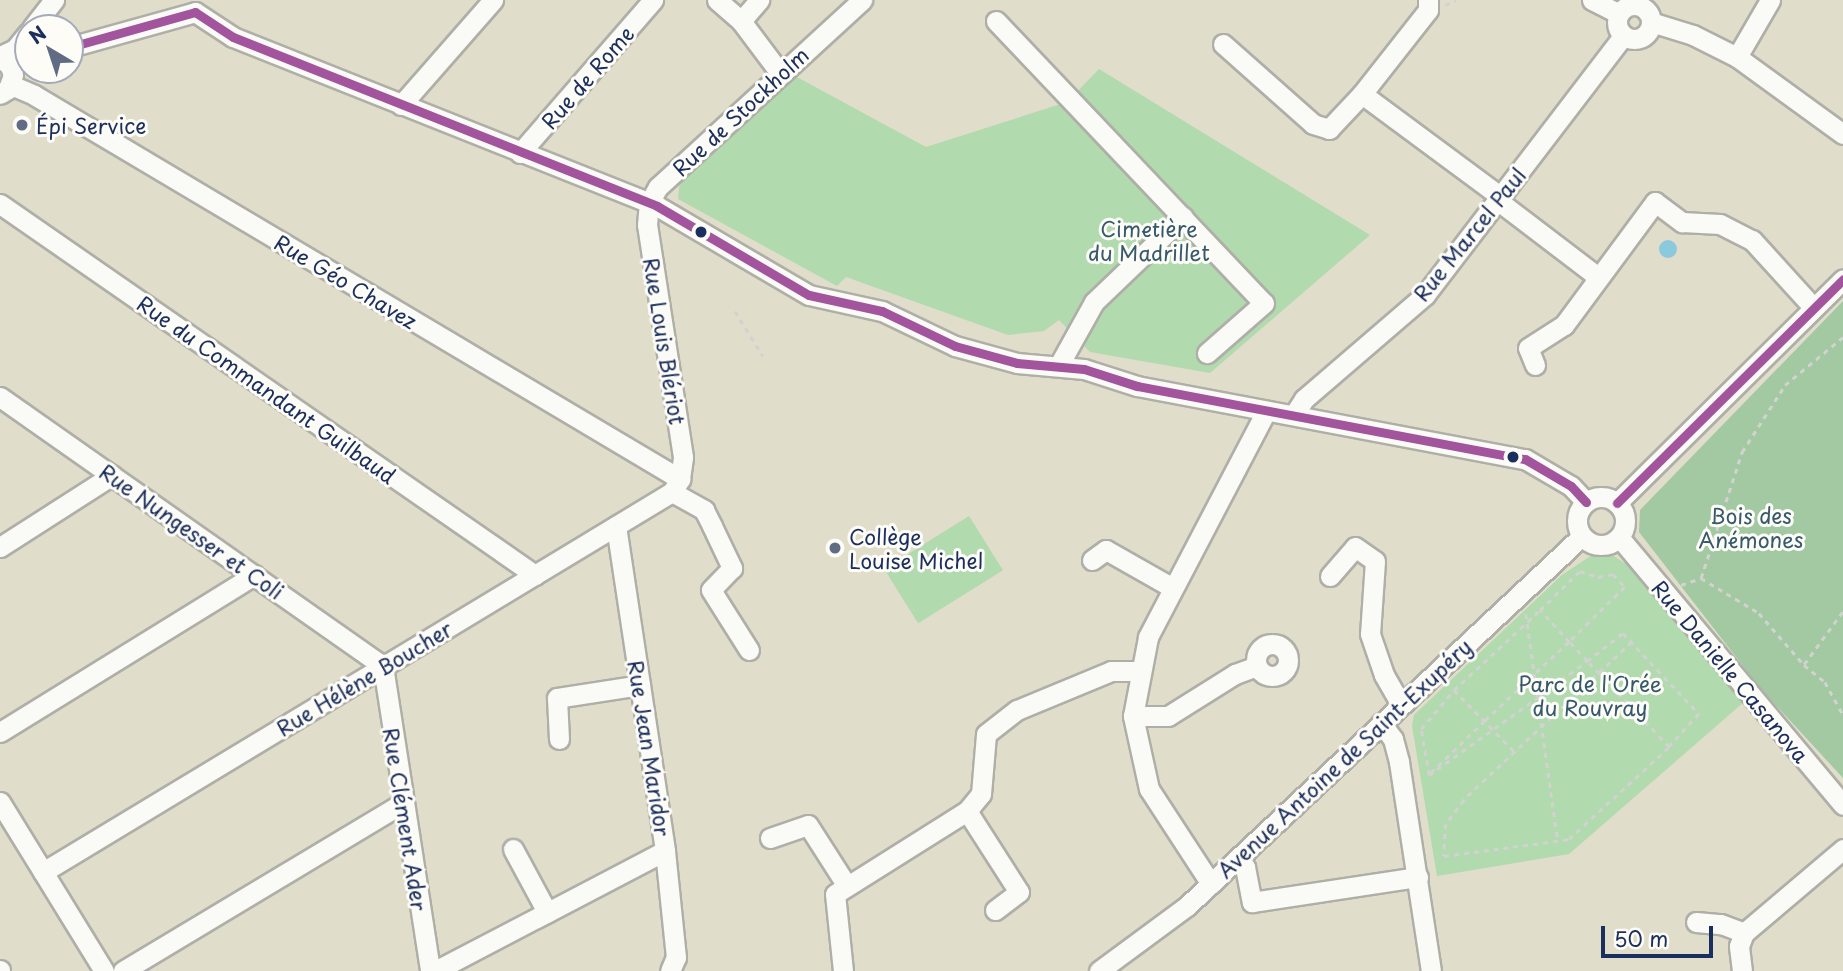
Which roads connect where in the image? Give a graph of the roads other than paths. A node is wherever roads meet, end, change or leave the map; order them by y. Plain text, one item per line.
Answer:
1 (54, 0) edge
2 (493, 0) edge
3 (653, 0) edge
4 (716, 0) edge
5 (759, 0) edge
6 (862, 0) edge
7 (1428, 0) edge
8 (1592, 0) edge
9 (1770, 0) edge
10 (200, 6) edge
11 (1649, 10) edge
12 (43, 14) edge
13 (1619, 14) junction
14 (741, 21) junction
15 (996, 21) dead end
16 (1623, 35) junction
17 (84, 43) edge
18 (1223, 44) dead end
19 (14, 52) edge
20 (1737, 58) junction
21 (8, 69) edge
22 (780, 73) junction
23 (1362, 94) junction
24 (401, 105) junction
25 (1842, 132) edge
26 (520, 153) junction
27 (1499, 198) junction
28 (649, 203) junction
29 (0, 204) edge
30 (1183, 217) junction
31 (1598, 277) junction
32 (1843, 279) edge
33 (1813, 307) junction
34 (1208, 353) dead end
35 (1059, 365) junction
36 (1535, 365) dead end
37 (0, 397) edge
38 (1266, 411) junction
39 (1295, 413) junction
40 (112, 475) junction
41 (676, 485) junction
42 (1586, 502) junction
43 (1617, 503) junction
44 (616, 526) junction
45 (1582, 536) junction
46 (1619, 537) junction
47 (0, 547) edge
48 (1092, 559) dead end
49 (254, 575) junction
50 (535, 575) junction
51 (1330, 576) dead end
52 (1171, 587) junction
53 (749, 650) dead end
54 (383, 666) junction
55 (1257, 666) dead end
56 (1139, 671) junction
57 (640, 685) junction
58 (1401, 704) junction
59 (1133, 716) junction
60 (1381, 723) junction
61 (0, 732) edge
62 (559, 739) dead end
63 (0, 802) edge
64 (403, 803) junction
65 (1843, 805) edge
66 (967, 811) junction
67 (770, 838) dead end
68 (513, 849) dead end
69 (1843, 849) edge
70 (665, 851) junction
71 (1238, 859) junction
72 (43, 872) junction
73 (1418, 877) junction
74 (1211, 884) junction
75 (847, 886) junction
76 (995, 909) dead end
77 (547, 912) junction
78 (1696, 922) dead end
79 (1744, 933) junction
80 (104, 971) edge
81 (123, 971) edge
82 (433, 971) edge
83 (670, 971) edge
84 (843, 971) edge
85 (1099, 971) edge
86 (1431, 971) edge
87 (1742, 971) edge

1 - 12 street
2 - 24 street
3 - 26 street, Rue de Rome
4 - 14 street
5 - 14 street
6 - 22 street, Rue de Stockholm
7 - 23 street
8 - 13 street
9 - 20 street
10 - 17 street
10 - 24 street
11 - 13 street
11 - 16 street
11 - 20 street
13 - 16 street
14 - 22 street
15 - 30 street
16 - 27 street, Rue Marcel Paul
18 - 23 street
19 - 21 street
20 - 25 street
21 - 41 street, Rue Géo Chavez
22 - 28 street, Rue de Stockholm
23 - 27 street
24 - 26 street
26 - 28 street
27 - 31 street
27 - 39 street, Rue Marcel Paul
28 - 35 street
28 - 41 street, Rue Louis Blériot
29 - 50 street, Rue du Commandant Guilbaud
30 - 34 street
30 - 35 street
31 - 33 street
31 - 36 street
32 - 33 street
33 - 43 street
35 - 38 street
37 - 40 street, Rue Nungesser et Coli
38 - 39 street
38 - 52 street
39 - 42 street
40 - 47 street
40 - 49 street, Rue Nungesser et Coli
41 - 44 street, Rue Hélène Boucher
41 - 53 street, Rue Géo Chavez
42 - 43 street
42 - 45 street
43 - 46 street
44 - 50 street, Rue Hélène Boucher
44 - 57 street, Rue Jean Maridor
45 - 46 street
45 - 58 street, Avenue Antoine de Saint-Exupéry
46 - 65 street, Rue Danielle Casanova
48 - 52 street
49 - 54 street, Rue Nungesser et Coli
49 - 61 street
50 - 54 street, Rue Hélène Boucher
51 - 58 street
52 - 56 street
54 - 64 street, Rue Clément Ader
54 - 72 street, Rue Hélène Boucher
55 - 59 street
56 - 59 street
56 - 66 street
57 - 62 street
57 - 70 street, Rue Jean Maridor
58 - 60 street, Avenue Antoine de Saint-Exupéry
59 - 74 street
60 - 71 street, Avenue Antoine de Saint-Exupéry
60 - 73 street
63 - 72 street
64 - 81 street
64 - 82 street, Rue Clément Ader
66 - 75 street
66 - 76 street
67 - 75 street
68 - 77 street
69 - 79 street
70 - 77 street
70 - 83 street, Rue Jean Maridor
71 - 73 street
71 - 74 street, Avenue Antoine de Saint-Exupéry
72 - 80 street
73 - 86 street
74 - 85 street, Avenue Antoine de Saint-Exupéry
75 - 84 street
77 - 82 street
78 - 79 street
79 - 87 street

